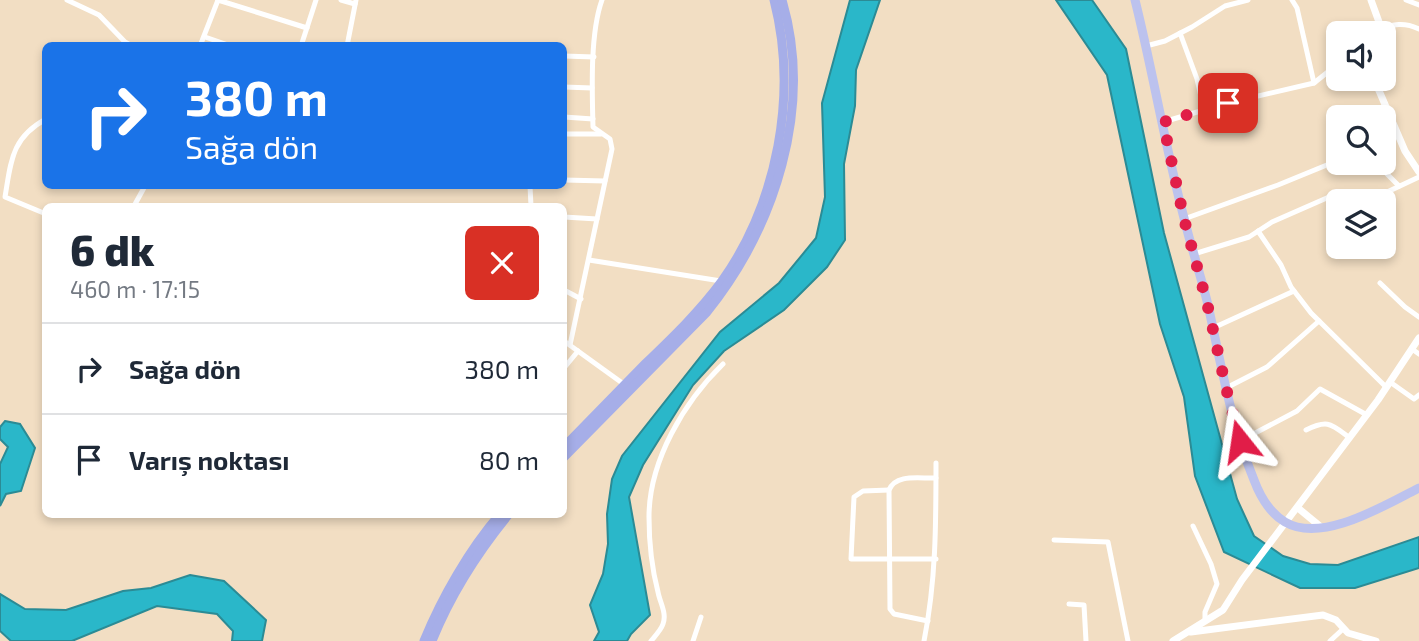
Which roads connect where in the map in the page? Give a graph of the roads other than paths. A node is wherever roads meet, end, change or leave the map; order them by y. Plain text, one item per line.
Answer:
1 (67, 0) edge
2 (218, 0) edge
3 (316, 0) edge
4 (341, 0) edge
5 (602, 0) edge
6 (774, 0) edge
7 (782, 0) edge
8 (1135, 0) edge
9 (1248, 0) edge
10 (1292, 0) edge
11 (1371, 0) edge
12 (1406, 0) edge
13 (356, 2) edge
14 (1419, 5) edge
15 (1379, 21) edge
16 (1396, 27) edge
17 (307, 28) junction
18 (1419, 29) edge
19 (1180, 33) junction
20 (205, 37) junction
21 (125, 42) edge
22 (202, 42) edge
23 (219, 42) edge
24 (302, 42) edge
25 (348, 42) edge
26 (1146, 46) junction
27 (567, 56) edge
28 (594, 57) junction
29 (1326, 73) edge
30 (1314, 83) junction
31 (567, 87) edge
32 (593, 88) junction
33 (1379, 91) edge
34 (1204, 110) junction
35 (567, 117) edge
36 (593, 119) junction
37 (42, 122) edge
38 (1163, 122) junction
39 (567, 134) edge
40 (601, 134) junction
41 (1326, 166) edge
42 (1419, 174) edge
43 (1388, 175) edge
44 (567, 180) edge
45 (605, 181) junction
46 (1399, 186) junction
47 (1393, 189) edge
48 (1326, 199) edge
49 (42, 212) edge
50 (567, 217) edge
51 (597, 219) junction
52 (1184, 219) junction
53 (1258, 231) junction
54 (1194, 254) junction
55 (589, 260) junction
56 (721, 282) junction
57 (1380, 283) dead end
58 (1294, 291) junction
59 (567, 292) edge
60 (581, 299) junction
61 (1419, 317) edge
62 (1319, 321) junction
63 (1213, 328) junction
64 (1419, 338) edge
65 (567, 343) edge
66 (570, 345) junction
67 (578, 351) junction
68 (1416, 351) edge
69 (567, 364) edge
70 (723, 364) dead end
71 (625, 385) junction
72 (1388, 385) junction
73 (1226, 388) junction
74 (1419, 395) edge
75 (1367, 415) junction
76 (1306, 429) dead end
77 (1350, 438) junction
78 (1240, 441) junction
79 (567, 444) edge
80 (567, 454) edge
81 (936, 463) dead end
82 (936, 478) junction
83 (1419, 488) edge
84 (890, 490) junction
85 (1298, 508) junction
86 (497, 518) edge
87 (506, 518) edge
88 (1193, 526) dead end
89 (1321, 527) junction
90 (1054, 540) dead end
91 (888, 559) junction
92 (936, 559) junction
93 (1069, 604) dead end
94 (1223, 610) junction
95 (701, 617) dead end
96 (1209, 618) junction
97 (1223, 619) junction
98 (928, 621) junction
99 (1238, 625) junction
100 (1343, 629) junction
101 (1186, 633) junction
102 (424, 641) edge
103 (432, 641) edge
104 (650, 641) edge
105 (692, 641) edge
106 (924, 641) edge
107 (1086, 641) edge
108 (1128, 641) edge
109 (1173, 641) edge
110 (1330, 641) edge
111 (1376, 641) edge

1 - 21 street
2 - 17 street
2 - 20 street
3 - 17 street
4 - 13 street
5 - 28 street
6 - 56 highway
7 - 80 highway
8 - 26 main road
9 - 19 street
10 - 30 street
11 - 15 street
12 - 14 street
13 - 25 street
16 - 18 street
17 - 24 street
19 - 26 street
19 - 34 street
20 - 22 street
20 - 23 street
26 - 38 main road
27 - 28 street
28 - 32 street
29 - 30 street
30 - 34 street
31 - 32 street
32 - 36 street
33 - 42 street
34 - 38 street
35 - 36 street
36 - 40 street
37 - 49 street
38 - 52 main road
39 - 40 street
40 - 45 street
41 - 52 street
42 - 46 street
43 - 46 street
44 - 45 street
45 - 51 street
46 - 47 street
48 - 53 street
50 - 51 street
51 - 55 street
52 - 54 main road
53 - 54 street
53 - 58 street
54 - 63 main road
55 - 56 street
55 - 60 street
56 - 71 highway
57 - 61 street
58 - 62 street
58 - 63 street
59 - 60 street
60 - 66 street
62 - 72 street
62 - 73 street
63 - 73 main road
64 - 68 street
65 - 66 street
66 - 67 street
67 - 69 street
67 - 71 street
68 - 72 street
70 - 104 street
71 - 79 highway
72 - 74 street
72 - 75 street
73 - 78 main road
75 - 77 street
75 - 78 street
76 - 77 street
77 - 85 street
78 - 89 main road
81 - 82 street
82 - 84 street
82 - 92 street
83 - 89 main road
84 - 91 street
84 - 91 street
85 - 89 street
85 - 94 street
86 - 102 highway
87 - 103 highway
88 - 96 street
90 - 108 street
91 - 92 street
91 - 98 street
92 - 98 street
93 - 107 street
94 - 96 street
94 - 97 street
95 - 105 street
96 - 97 street
96 - 101 street
97 - 99 street
98 - 106 street
99 - 100 street
99 - 101 street
100 - 110 street
100 - 111 street
101 - 109 street

